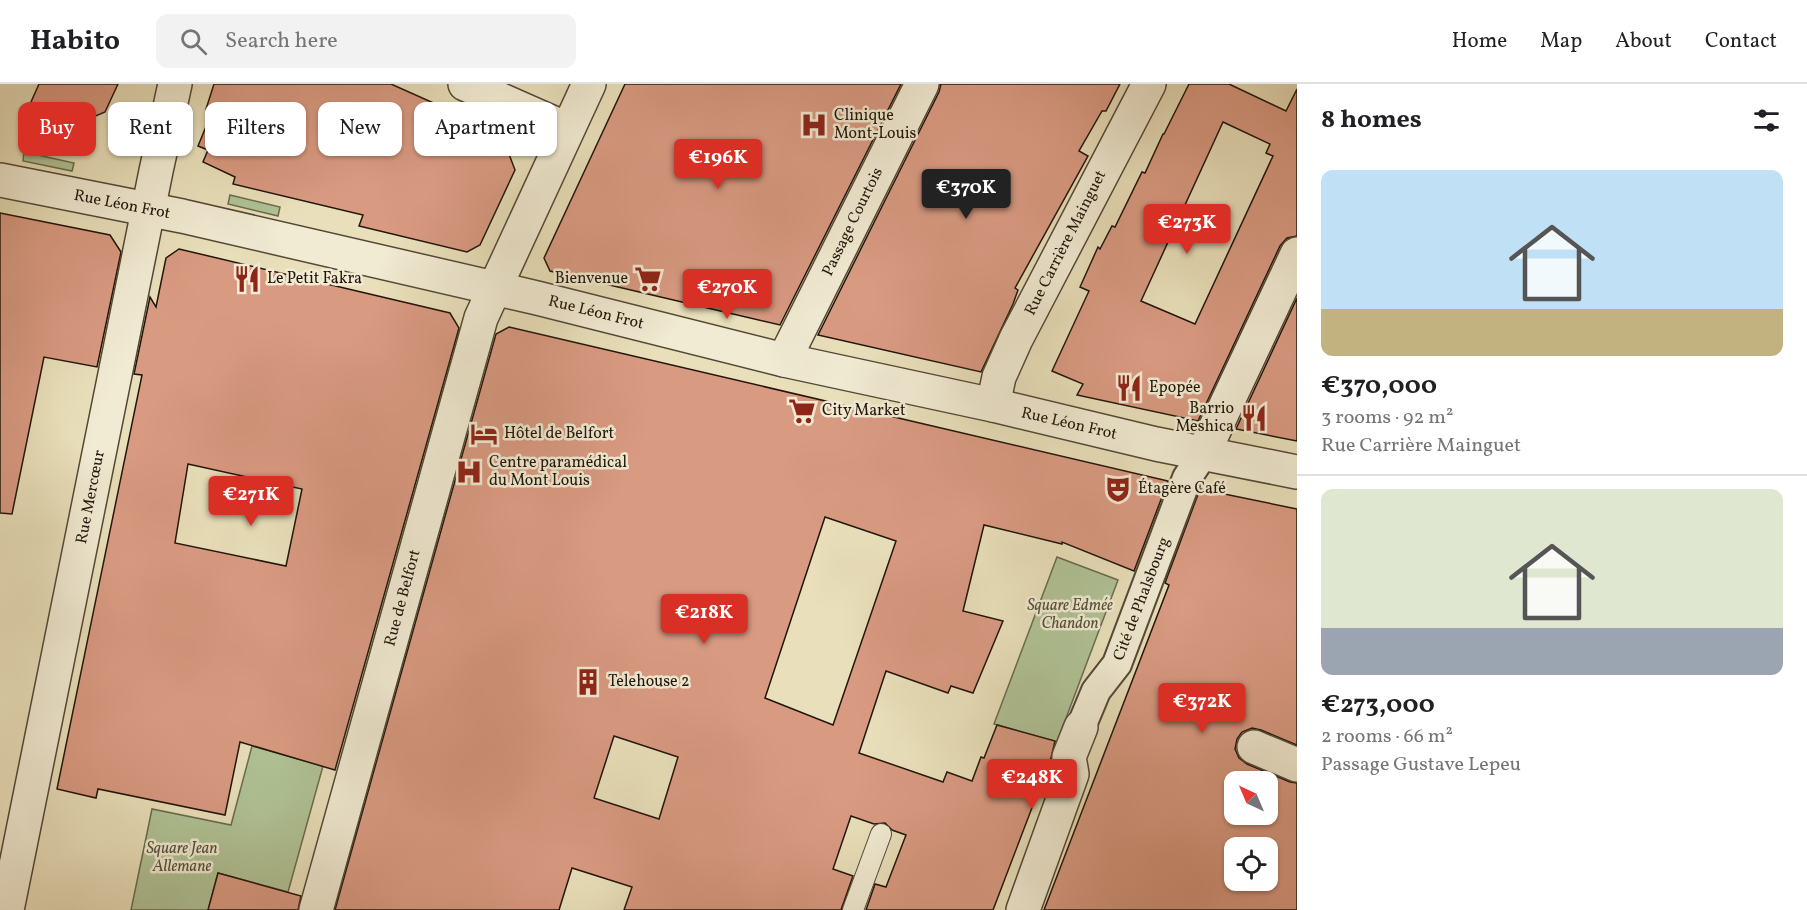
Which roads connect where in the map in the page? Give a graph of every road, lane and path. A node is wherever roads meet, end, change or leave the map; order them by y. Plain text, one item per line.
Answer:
1 (176, 84) edge
2 (465, 84) edge
3 (589, 84) edge
4 (922, 84) edge
5 (1149, 84) edge
6 (567, 129) junction
7 (0, 180) edge
8 (149, 210) junction
9 (1297, 254) edge
10 (495, 289) junction
11 (784, 360) junction
12 (993, 405) junction
13 (1203, 454) junction
14 (1297, 472) edge
15 (1081, 727) joint
16 (1254, 747) dead end
17 (1297, 765) edge
18 (881, 834) dead end
19 (7, 910) edge
20 (316, 910) edge
21 (853, 910) edge
22 (1023, 910) edge

1 - 8 street, Rue Mercœur
2 - 6 street
3 - 6 street, Rue de Belfort
4 - 11 street, Passage Courtois
5 - 12 street, Rue Carrière Mainguet
6 - 10 street, Rue de Belfort
7 - 8 street, Rue Léon Frot
8 - 10 street, Rue Léon Frot
8 - 19 street, Rue Mercœur
9 - 13 street
10 - 11 street, Rue Léon Frot
10 - 20 street, Rue de Belfort
11 - 12 street, Rue Léon Frot
12 - 13 street, Rue Léon Frot
13 - 14 street, Rue Léon Frot
13 - 15 street, Cité de Phalsbourg
15 - 22 street, Cité de Phalsbourg
16 - 17 street
18 - 21 lane

